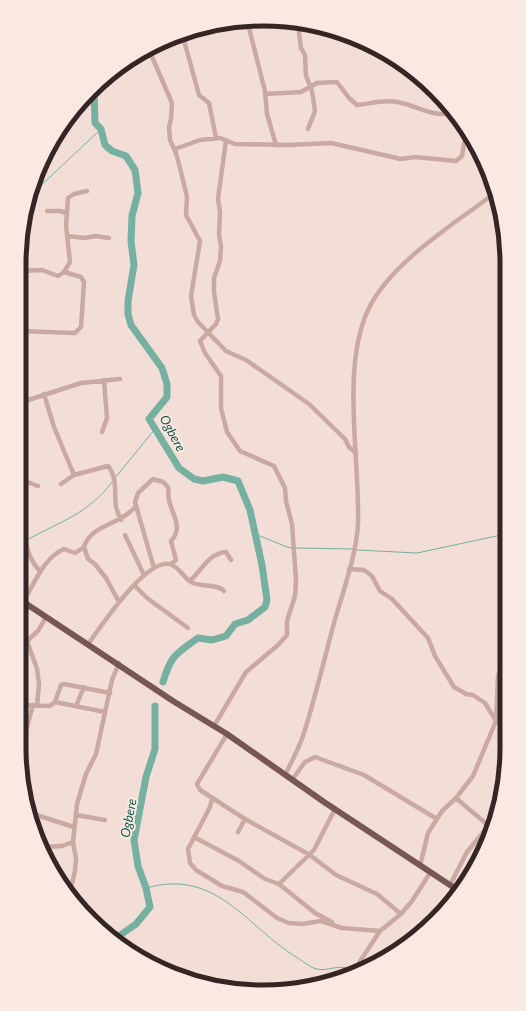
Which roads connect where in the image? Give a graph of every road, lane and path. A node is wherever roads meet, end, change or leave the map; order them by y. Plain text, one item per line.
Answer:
1 (249, 27) edge
2 (299, 29) edge
3 (185, 40) edge
4 (151, 54) edge
5 (310, 87) junction
6 (266, 94) junction
7 (446, 113) edge
8 (308, 129) dead end
9 (216, 138) junction
10 (465, 139) edge
11 (226, 140) junction
12 (276, 145) junction
13 (174, 149) junction
14 (87, 191) dead end
15 (490, 197) edge
16 (47, 211) dead end
17 (67, 213) junction
18 (67, 236) junction
19 (109, 238) dead end
20 (26, 271) edge
21 (64, 272) junction
22 (26, 331) edge
23 (208, 334) junction
24 (120, 378) dead end
25 (104, 380) junction
26 (44, 394) junction
27 (26, 400) edge
28 (102, 432) dead end
29 (356, 453) junction
30 (74, 475) junction
31 (26, 480) edge
32 (61, 484) dead end
33 (38, 486) dead end
34 (135, 507) junction
35 (121, 520) junction
36 (125, 535) dead end
37 (26, 540) edge
38 (84, 548) junction
39 (231, 560) dead end
40 (172, 564) junction
41 (154, 568) junction
42 (349, 569) junction
43 (40, 571) junction
44 (144, 576) junction
45 (190, 581) junction
46 (134, 585) junction
47 (26, 592) edge
48 (224, 592) dead end
49 (119, 602) junction
50 (26, 603) edge
51 (30, 606) junction
52 (26, 610) edge
53 (46, 616) junction
54 (188, 628) dead end
55 (88, 644) junction
56 (119, 663) junction
57 (500, 670) edge
58 (84, 687) junction
59 (110, 693) junction
60 (55, 702) junction
61 (26, 705) edge
62 (35, 706) junction
63 (76, 706) junction
64 (105, 712) junction
65 (496, 721) junction
66 (500, 723) edge
67 (214, 726) junction
68 (26, 734) edge
69 (227, 734) junction
70 (285, 775) junction
71 (292, 780) junction
72 (456, 798) junction
73 (212, 799) junction
74 (335, 809) junction
75 (76, 814) junction
76 (36, 815) edge
77 (246, 819) junction
78 (437, 819) junction
79 (105, 820) dead end
80 (487, 823) edge
81 (74, 828) junction
82 (485, 831) edge
83 (238, 832) dead end
84 (194, 837) junction
85 (73, 842) junction
86 (47, 847) edge
87 (310, 855) junction
88 (420, 866) junction
89 (430, 873) junction
90 (279, 884) junction
91 (450, 885) junction
92 (71, 887) edge
93 (454, 888) edge
94 (401, 914) junction
95 (342, 928) junction
96 (380, 931) junction
97 (357, 966) edge

1 - 6 street
2 - 5 street
3 - 9 street
4 - 13 street
5 - 6 street
5 - 7 street
5 - 8 street
6 - 12 street
9 - 11 street
9 - 13 street
10 - 12 street
11 - 12 street
11 - 23 street
13 - 23 street
14 - 17 street
15 - 29 street
16 - 17 street
17 - 18 street
18 - 19 street
18 - 21 street
20 - 21 street
21 - 22 street
23 - 29 street
23 - 67 street
24 - 25 street
25 - 26 street
25 - 28 street
26 - 27 street
26 - 30 street
29 - 42 street
30 - 32 street
30 - 35 street
31 - 33 street
34 - 35 street
34 - 40 street
34 - 41 street
35 - 38 street
36 - 44 street
37 - 43 street
38 - 43 street
38 - 49 street
39 - 45 street
40 - 41 street
40 - 45 street
41 - 44 street
42 - 65 street
42 - 70 street
43 - 47 street
44 - 46 street
45 - 48 street
46 - 49 street
46 - 54 street
49 - 55 street
50 - 51 main road
51 - 52 street
51 - 53 main road
53 - 55 main road
53 - 62 street
55 - 56 main road
56 - 59 street
56 - 67 main road
57 - 65 street
58 - 59 street
58 - 60 street
58 - 63 street
59 - 64 street
60 - 62 street
60 - 63 street
61 - 62 street
62 - 68 street
63 - 64 street
64 - 75 street
65 - 66 street
65 - 72 street
67 - 69 main road
69 - 70 main road
69 - 73 street
70 - 71 main road
71 - 74 main road
71 - 78 street
72 - 78 street
72 - 80 street
73 - 77 street
73 - 84 street
74 - 87 street
74 - 88 main road
75 - 79 street
75 - 81 street
76 - 81 street
77 - 83 street
77 - 87 street
78 - 88 street
81 - 85 street
82 - 91 street
84 - 90 street
84 - 95 street
85 - 86 street
85 - 92 street
87 - 90 street
87 - 94 street
88 - 89 main road
89 - 91 main road
89 - 94 street
90 - 95 street
91 - 93 main road
94 - 96 street
95 - 96 street
96 - 97 street

